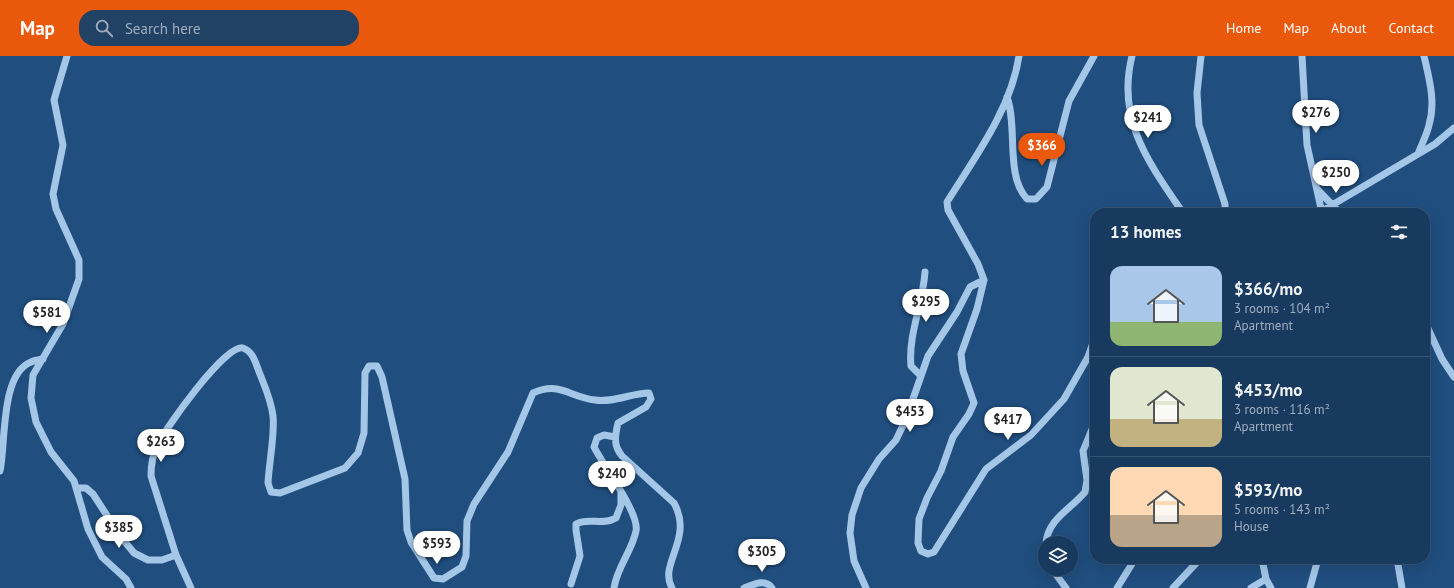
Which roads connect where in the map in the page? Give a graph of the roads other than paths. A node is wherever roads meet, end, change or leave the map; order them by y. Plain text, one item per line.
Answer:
1 (67, 56) edge
2 (1019, 56) edge
3 (1094, 56) edge
4 (1132, 56) edge
5 (1201, 56) edge
6 (1302, 56) edge
7 (1424, 56) edge
8 (1007, 97) junction
9 (1454, 128) edge
10 (1418, 154) junction
11 (1317, 189) junction
12 (1333, 205) junction
13 (1180, 208) edge
14 (1224, 208) edge
15 (1321, 208) edge
16 (1328, 208) edge
17 (1336, 208) edge
18 (925, 272) dead end
19 (984, 280) junction
20 (1430, 333) edge
21 (1090, 351) edge
22 (1088, 357) joint
23 (43, 359) junction
24 (921, 376) junction
25 (1454, 377) edge
26 (1090, 434) edge
27 (615, 437) junction
28 (0, 470) edge
29 (76, 488) junction
30 (621, 492) junction
31 (1046, 536) edge
32 (176, 555) junction
33 (1132, 564) edge
34 (1195, 564) edge
35 (1263, 564) edge
36 (1317, 564) edge
37 (1398, 564) edge
38 (1057, 576) edge
39 (1266, 580) junction
40 (571, 584) dead end
41 (131, 588) edge
42 (191, 588) edge
43 (614, 588) edge
44 (672, 588) edge
45 (744, 588) edge
46 (772, 588) edge
47 (866, 588) edge
48 (1066, 588) edge
49 (1116, 588) edge
50 (1173, 588) edge
51 (1251, 588) edge
52 (1271, 588) edge
53 (1310, 588) edge
54 (1402, 588) edge

1 - 23 street
2 - 8 street
3 - 8 street
4 - 13 street
5 - 14 street
6 - 11 street
7 - 10 street
8 - 19 street
9 - 10 street
10 - 12 street
11 - 12 street
11 - 15 street
12 - 16 street
12 - 17 street
18 - 24 street
19 - 22 street
19 - 24 street
20 - 25 street
21 - 22 street
23 - 28 street
23 - 29 street
24 - 47 street
26 - 31 street
27 - 30 street
27 - 32 street
27 - 44 street
29 - 32 street
29 - 41 street
30 - 40 street
30 - 43 street
32 - 42 street
33 - 49 street
34 - 50 street
35 - 39 street
36 - 53 street
37 - 54 street
38 - 48 street
39 - 51 street
39 - 52 street
45 - 46 street

